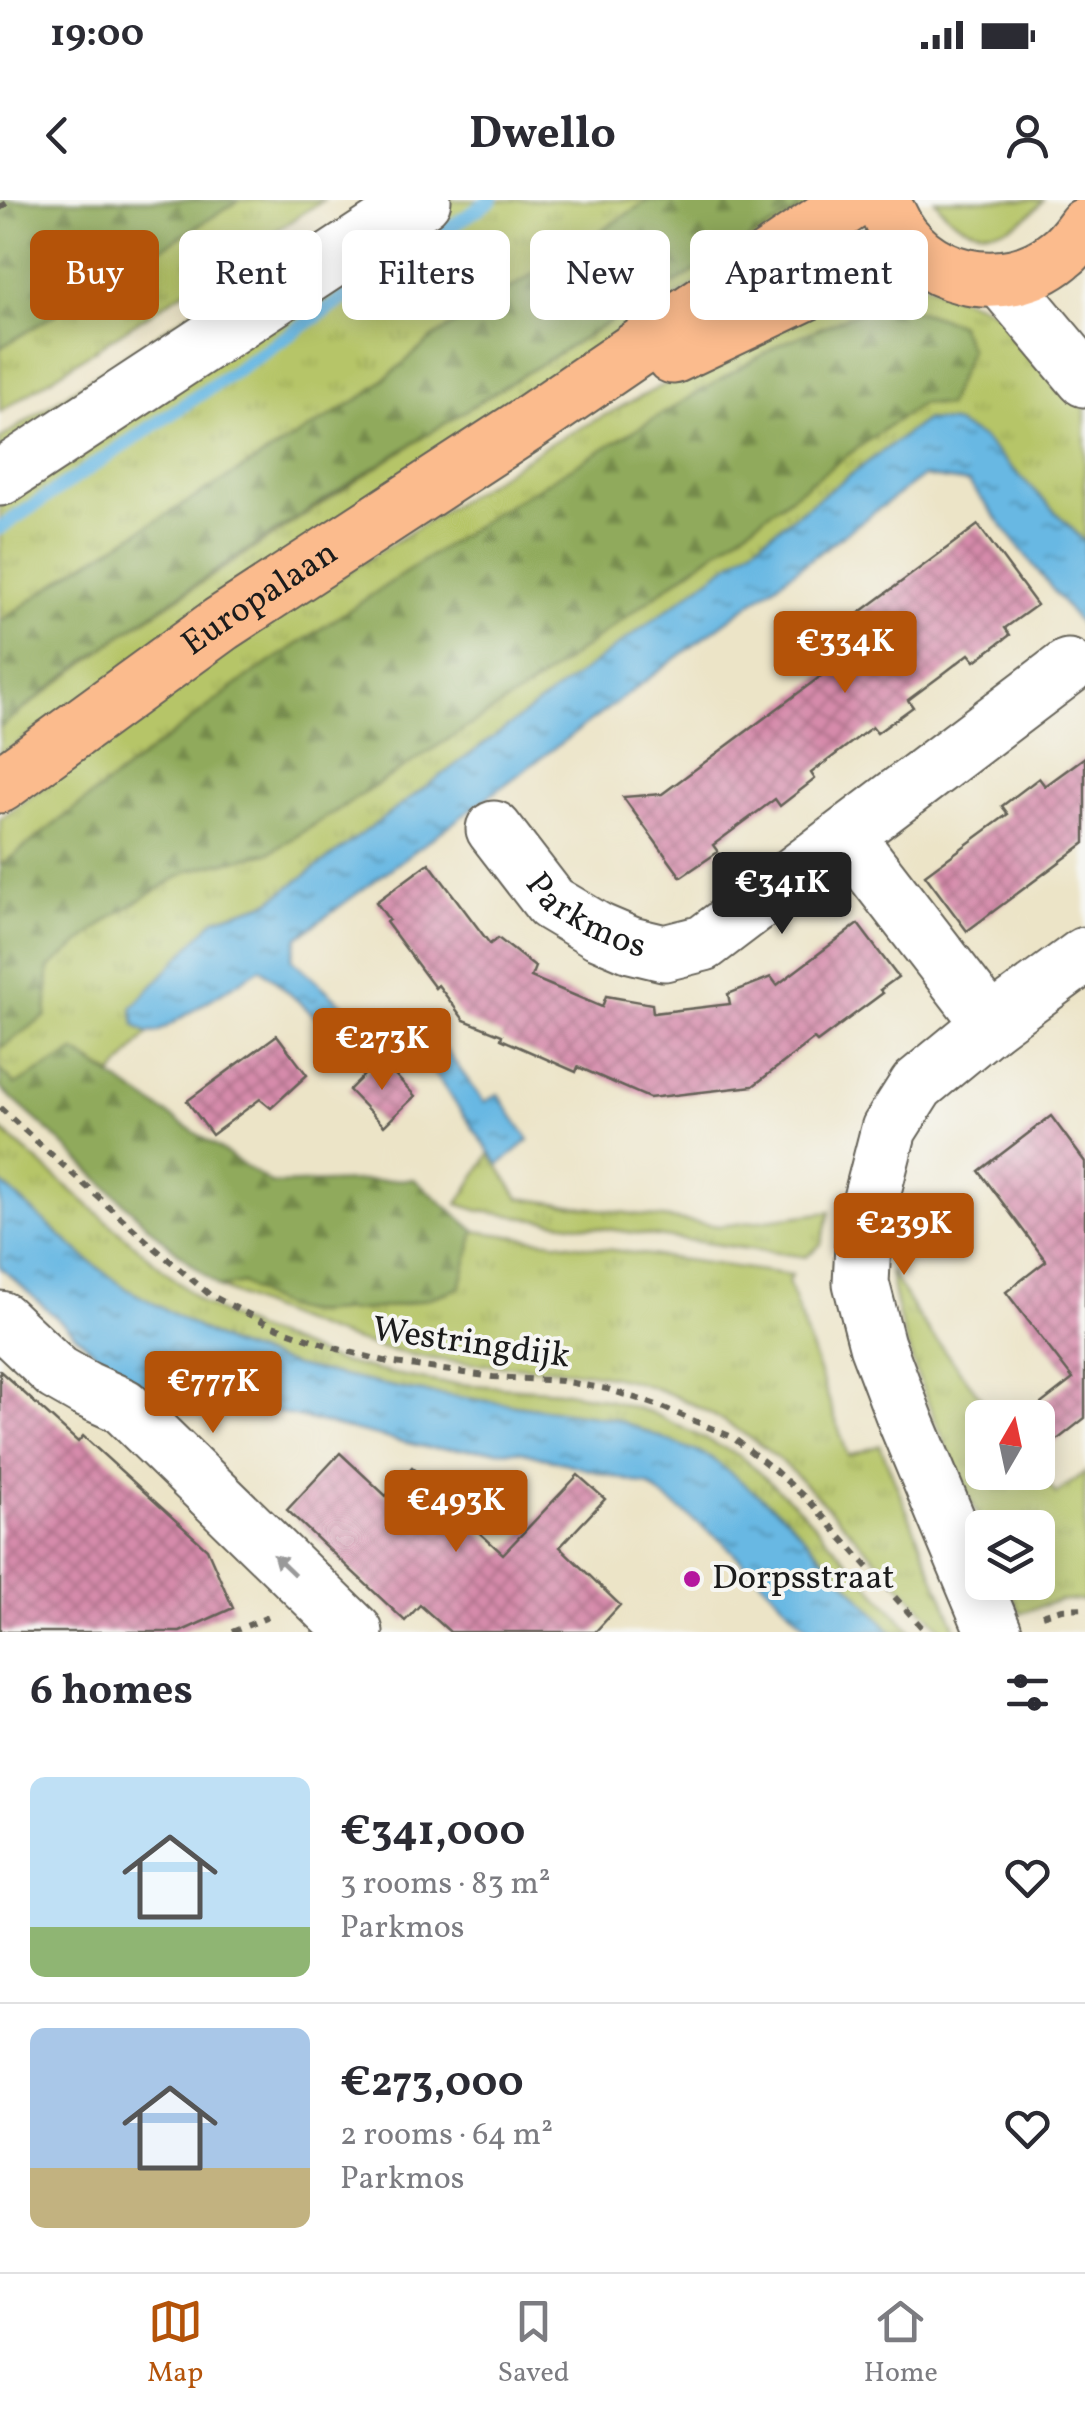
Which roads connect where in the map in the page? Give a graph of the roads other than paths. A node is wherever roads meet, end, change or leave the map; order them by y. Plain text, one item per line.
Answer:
1 (423, 200) edge
2 (854, 200) edge
3 (896, 222) edge
4 (1081, 249) edge
5 (1001, 279) junction
6 (1085, 379) edge
7 (526, 425) junction
8 (0, 478) edge
9 (1068, 668) dead end
10 (0, 785) edge
11 (494, 829) dead end
12 (846, 836) junction
13 (1085, 955) edge
14 (991, 1024) junction
15 (0, 1319) edge
16 (354, 1632) edge
17 (994, 1632) edge

1 - 8 street
2 - 7 main road, Europalaan
3 - 5 main road
3 - 7 main road, Europalaan
4 - 5 main road
5 - 6 street
7 - 10 main road, Europalaan
9 - 12 street, Parkmos
11 - 12 street, Parkmos
12 - 14 street
13 - 14 street
14 - 17 street
16 -> 15 street

